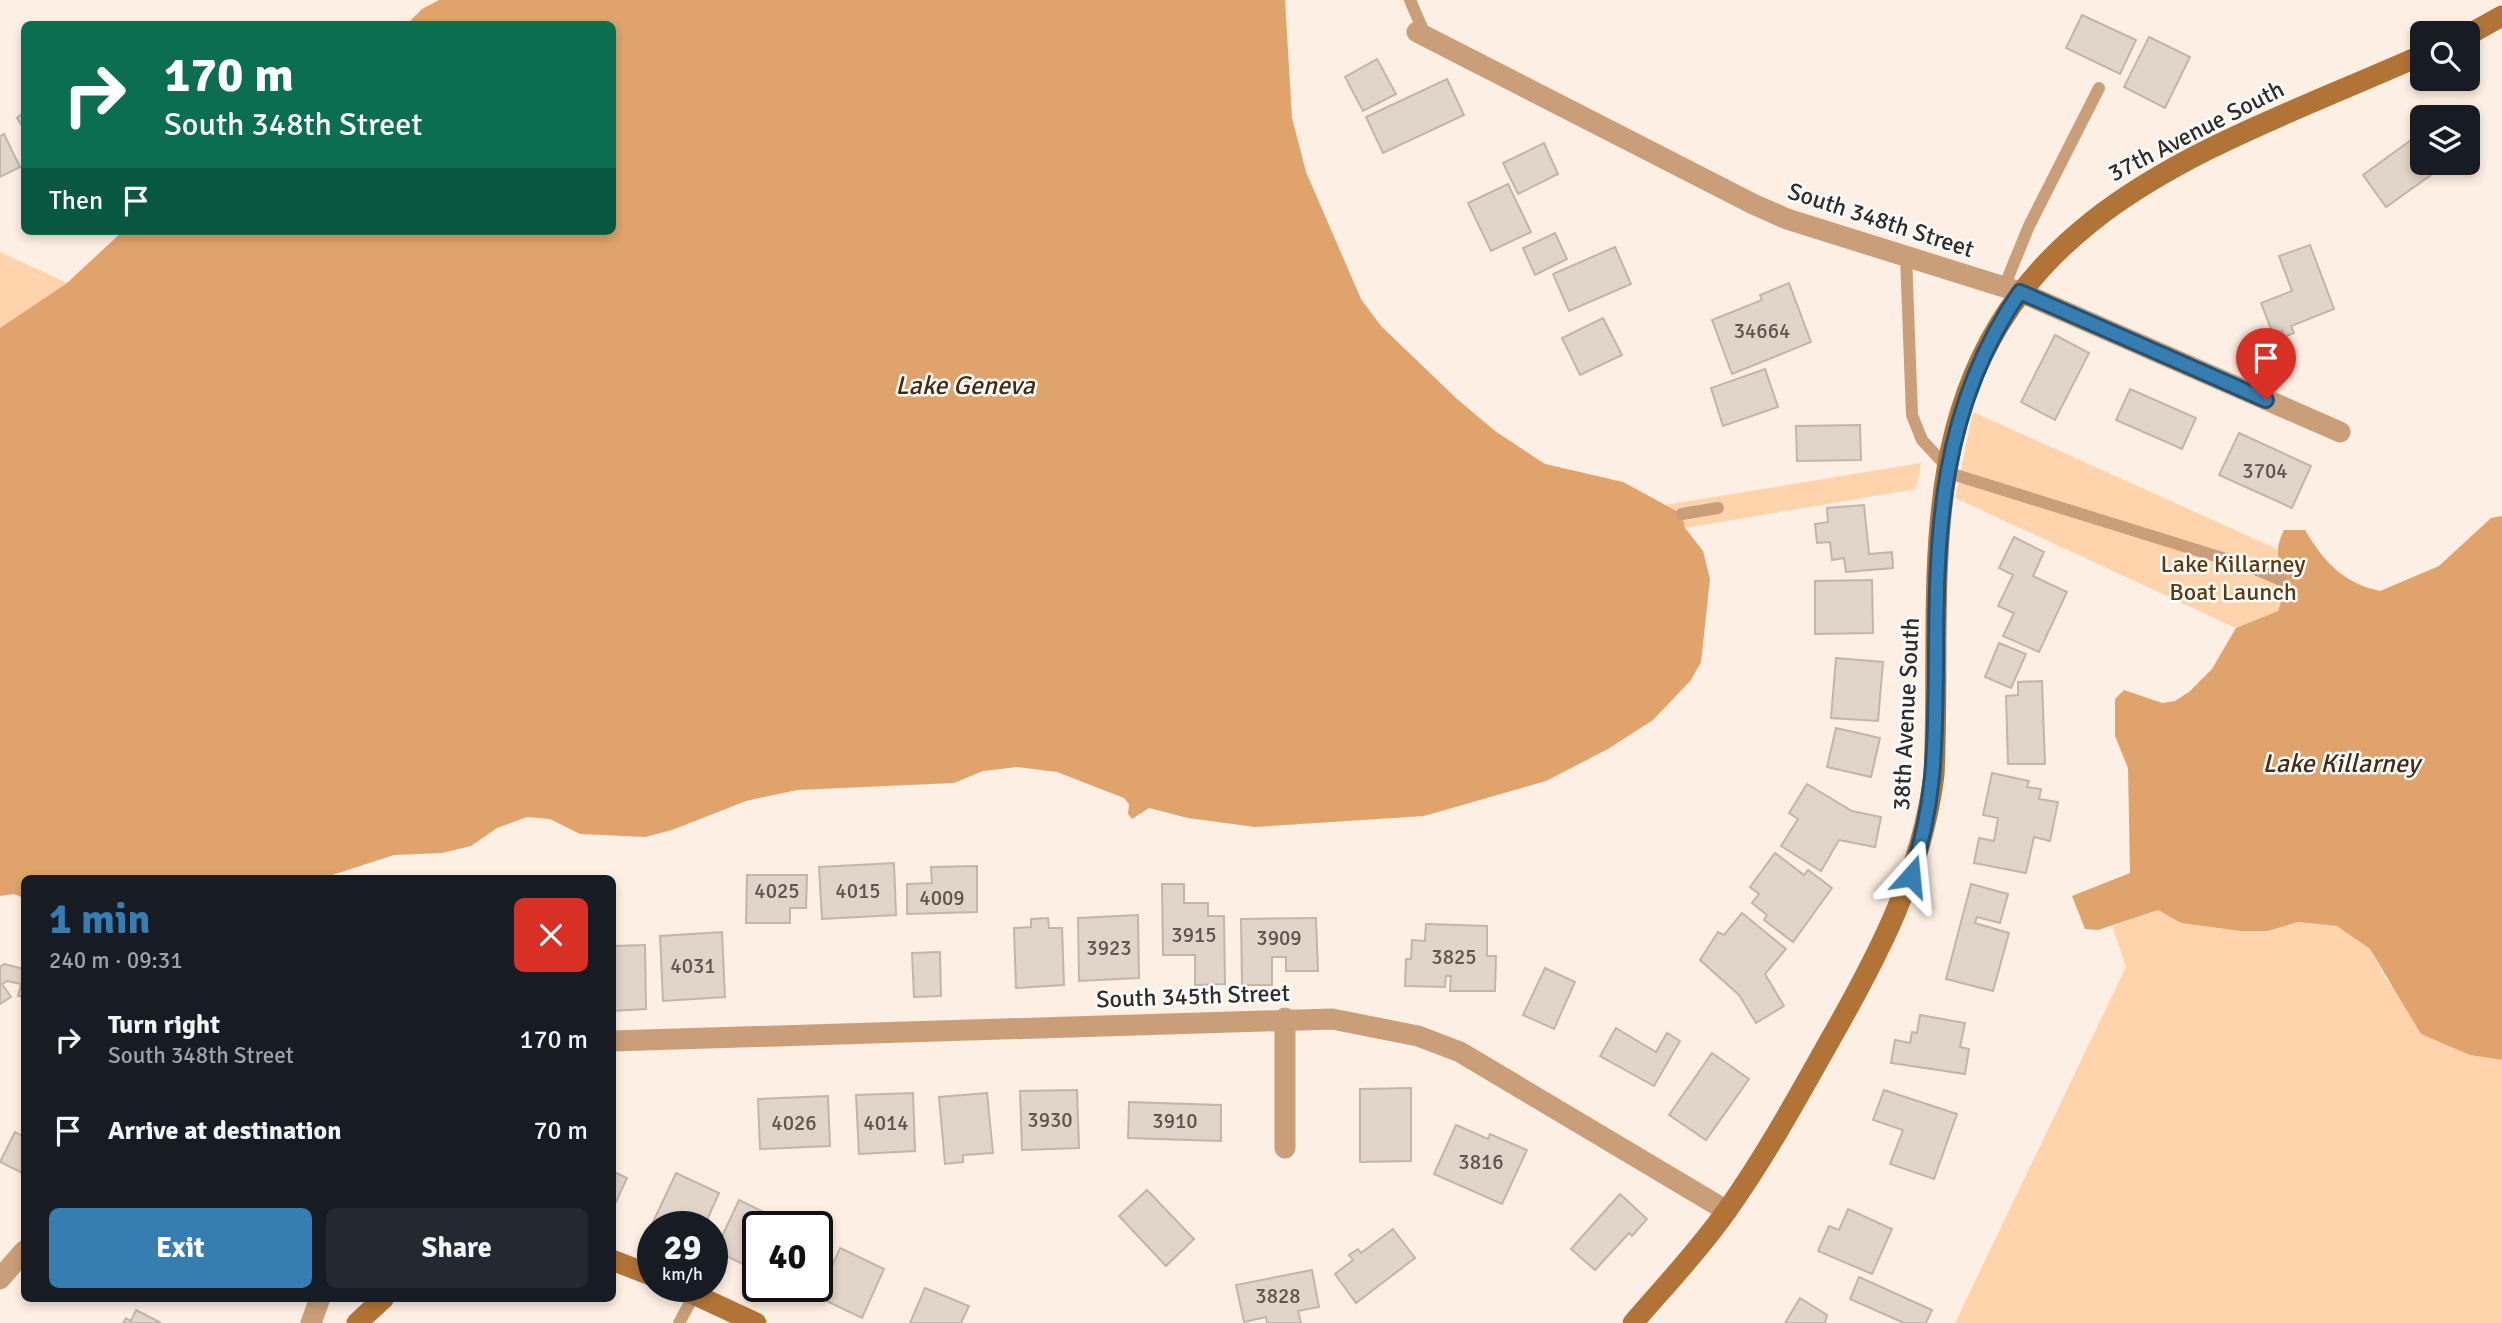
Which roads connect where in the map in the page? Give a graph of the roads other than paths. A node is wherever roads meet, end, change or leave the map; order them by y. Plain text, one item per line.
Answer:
1 (1410, 0) edge
2 (2502, 16) edge
3 (2480, 28) edge
4 (1422, 35) joint
5 (2410, 60) edge
6 (2099, 88) dead end
7 (1906, 256) junction
8 (2012, 290) junction
9 (2340, 432) dead end
10 (1947, 469) junction
11 (1718, 508) dead end
12 (1682, 514) dead end
13 (2281, 580) dead end
14 (1285, 1018) junction
15 (616, 1041) edge
16 (1284, 1148) dead end
17 (1727, 1211) junction
18 (21, 1254) edge
19 (616, 1262) edge
20 (637, 1270) edge
21 (0, 1279) edge
22 (319, 1302) edge
23 (380, 1302) edge
24 (683, 1302) edge
25 (709, 1302) edge
26 (311, 1323) edge
27 (357, 1323) edge
28 (679, 1323) edge
29 (756, 1323) edge
30 (1633, 1323) edge

1 - 4 lane
2 - 3 street
4 - 7 street, South 348th Street
5 - 8 street, 37th Avenue South
6 - 8 lane
7 - 8 street, South 348th Street
7 - 10 lane
8 - 9 street, South 348th Street
8 - 10 street, 38th Avenue South
10 - 13 lane
10 - 17 street, 38th Avenue South
11 - 12 lane
14 - 15 street, South 345th Street
14 - 16 street
14 - 17 street, South 345th Street
17 - 30 street, 38th Avenue South
18 - 21 street
19 - 20 street
22 - 26 street
23 - 27 street
24 - 28 lane
25 - 29 street

